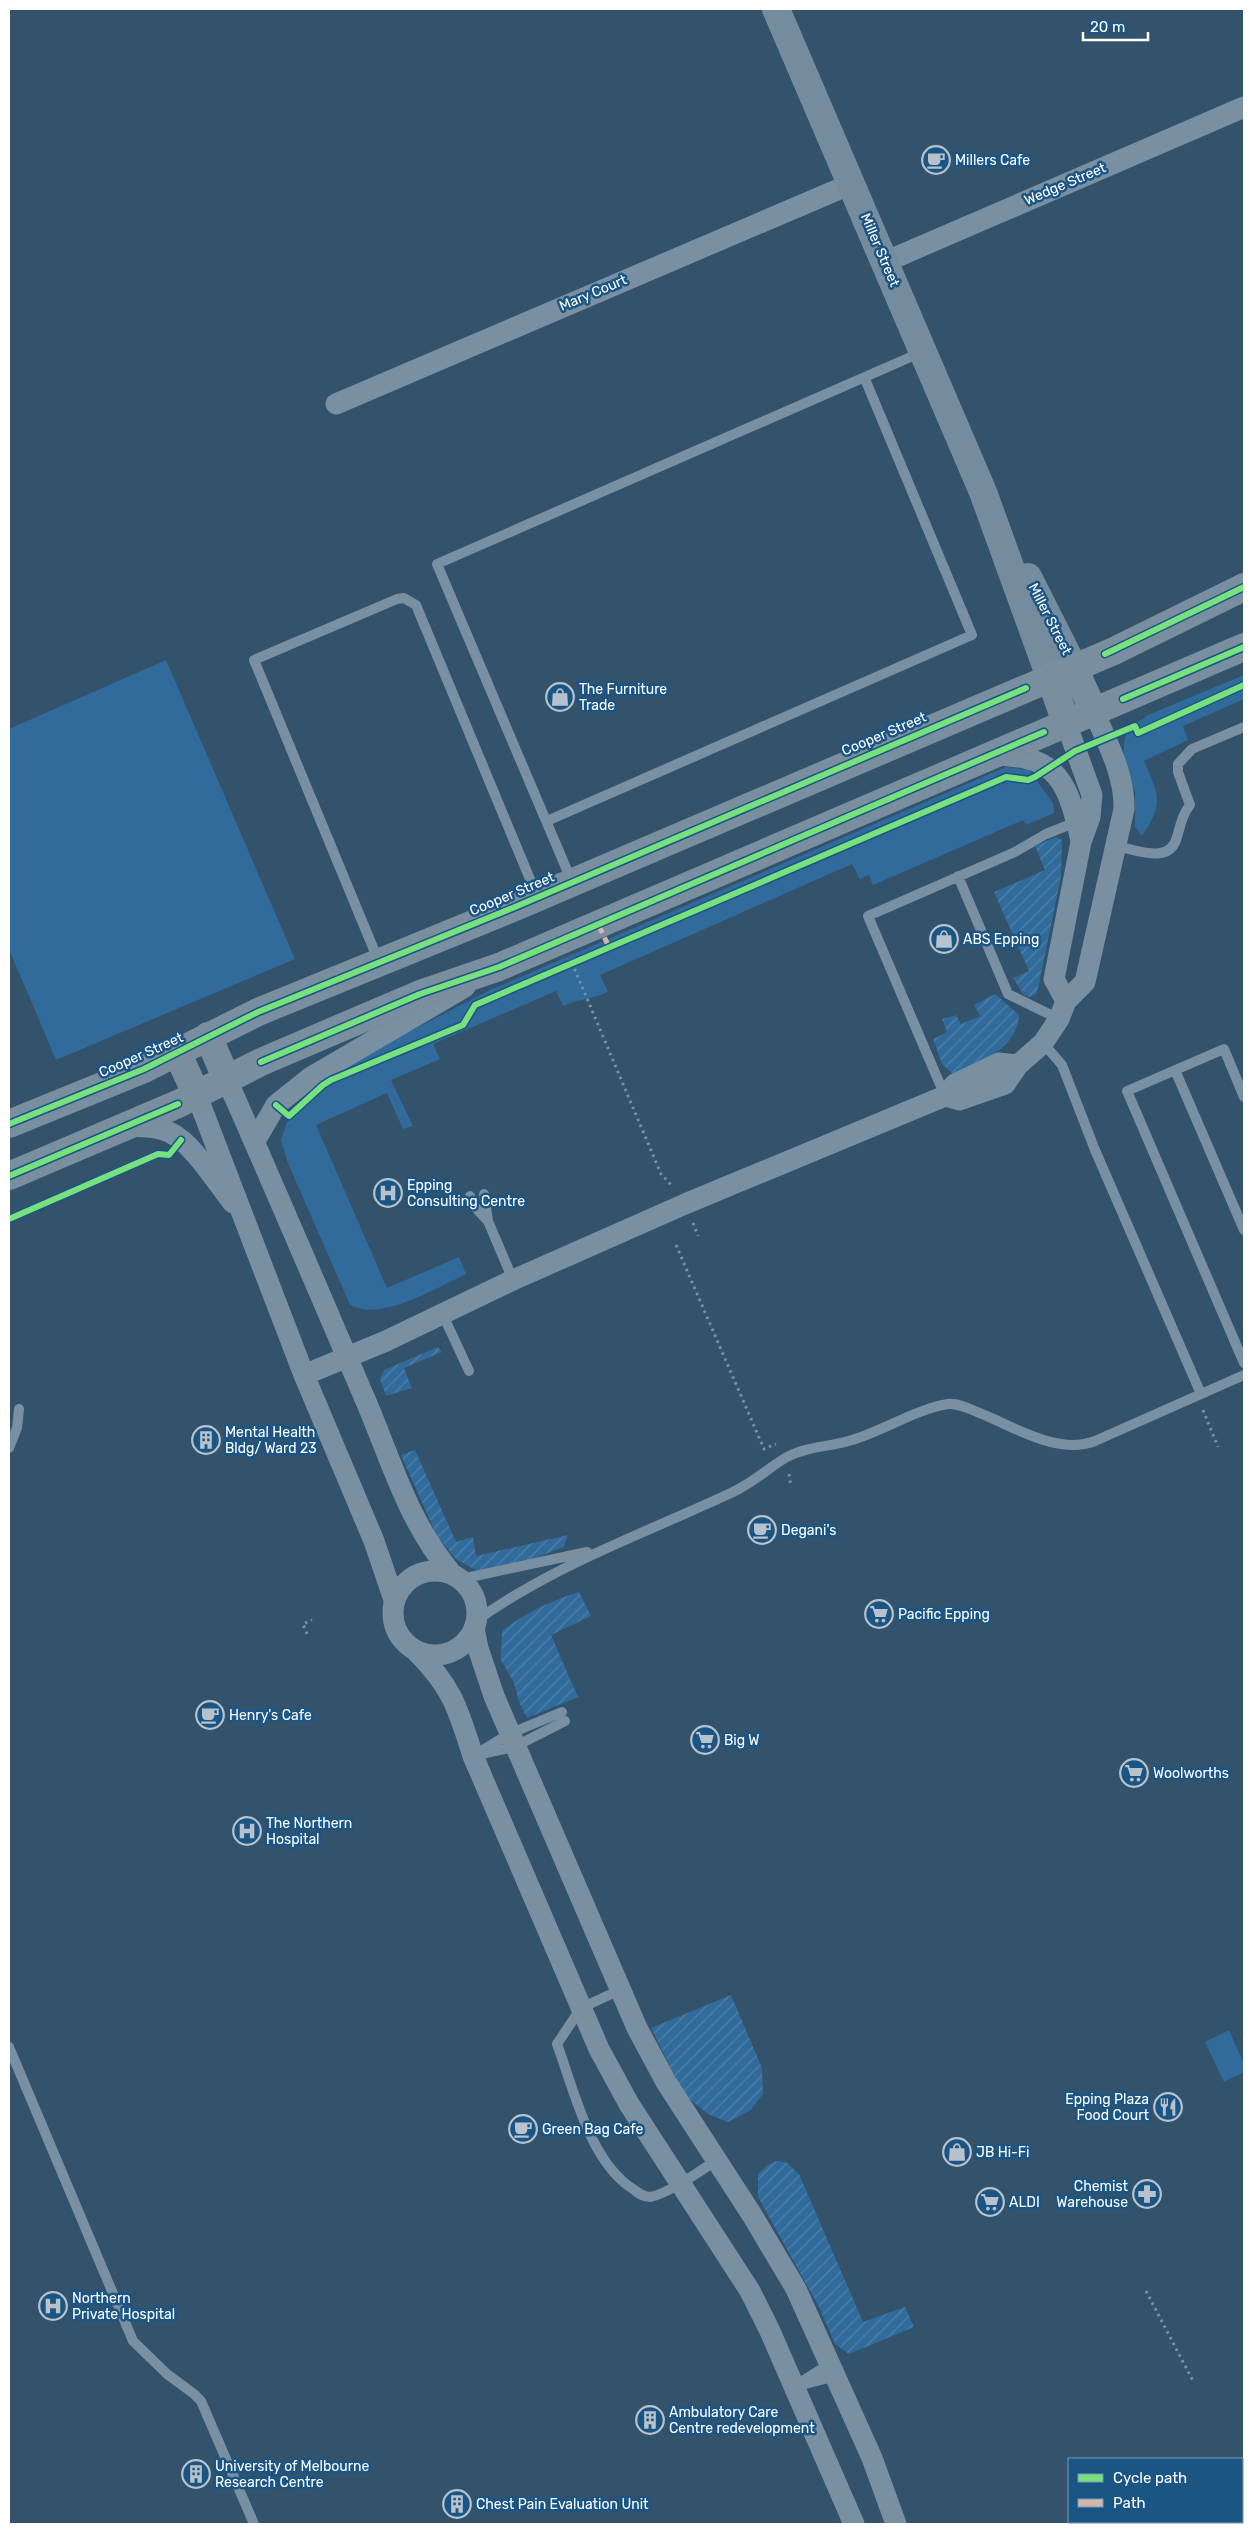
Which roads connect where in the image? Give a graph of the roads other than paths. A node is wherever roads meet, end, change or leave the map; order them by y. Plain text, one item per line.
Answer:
1 (776, 9) edge
2 (1244, 107) edge
3 (851, 184) junction
4 (885, 262) junction
5 (923, 352) junction
6 (865, 379) junction
7 (336, 404) dead end
8 (1244, 587) edge
9 (1244, 647) edge
10 (1062, 672) junction
11 (1094, 712) junction
12 (1066, 723) junction
13 (1244, 727) edge
14 (992, 754) junction
15 (547, 821) junction
16 (1082, 827) junction
17 (1116, 846) junction
18 (958, 876) junction
19 (572, 882) junction
20 (538, 897) junction
21 (379, 963) junction
22 (499, 967) junction
23 (1062, 1010) junction
24 (208, 1036) junction
25 (1043, 1043) junction
26 (178, 1054) junction
27 (1175, 1070) junction
28 (227, 1080) junction
29 (197, 1096) junction
30 (945, 1096) junction
31 (1244, 1097) edge
32 (9, 1124) edge
33 (126, 1126) junction
34 (254, 1140) junction
35 (9, 1176) edge
36 (484, 1194) dead end
37 (470, 1196) dead end
38 (244, 1217) junction
39 (488, 1221) junction
40 (1244, 1230) edge
41 (513, 1280) junction
42 (443, 1315) junction
43 (347, 1357) junction
44 (1244, 1363) edge
45 (469, 1371) dead end
46 (304, 1375) junction
47 (1244, 1375) edge
48 (1201, 1394) junction
49 (19, 1409) dead end
50 (9, 1448) edge
51 (602, 1549) junction
52 (456, 1576) junction
53 (394, 1600) junction
54 (475, 1624) junction
55 (416, 1651) junction
56 (563, 1716) dead end
57 (512, 1740) junction
58 (473, 1756) junction
59 (620, 1990) junction
60 (582, 2008) junction
61 (9, 2047) edge
62 (717, 2160) junction
63 (680, 2183) junction
64 (834, 2369) junction
65 (794, 2387) junction
66 (254, 2524) edge
67 (854, 2524) edge
68 (896, 2524) edge

1 - 3 street, Miller Street
2 - 4 street, Wedge Street
3 - 4 street, Miller Street
3 - 7 street, Mary Court
4 - 5 street, Miller Street
5 - 6 lane
5 - 10 street, Miller Street
6 - 15 lane
6 - 15 lane
8 - 10 main road, Cooper Street
9 - 11 main road
10 - 11 main road
10 - 12 main road
10 - 19 main road, Cooper Street
11 - 12 main road
11 - 17 street
12 - 14 main road
12 - 16 street
13 - 17 lane
14 - 16 street
14 - 22 main road
15 - 19 lane
16 - 18 lane
16 - 23 street
17 - 23 street
18 - 23 lane
18 - 30 lane
19 - 20 main road, Cooper Street
20 - 21 main road, Cooper Street
20 - 21 lane
21 - 24 main road, Cooper Street
22 - 28 main road
22 - 34 street
23 - 25 street
24 - 26 main road, Cooper Street
24 - 28 main road
25 - 30 street
25 - 48 lane
26 - 29 main road
26 - 32 main road, Cooper Street
27 - 31 lane
27 - 40 lane
27 - 44 lane
28 - 29 main road
28 - 34 street
29 - 33 main road
29 - 38 street
30 - 41 street
33 - 35 main road
33 - 38 street
34 - 43 street
36 - 39 lane
37 - 39 lane
38 - 46 street
39 - 41 lane
41 - 42 street
42 - 43 street
42 - 45 lane
43 - 46 street
43 - 52 street
46 - 53 street
47 - 48 lane
48 - 51 lane
49 - 50 lane
51 - 52 lane
51 - 54 lane
52 - 53 street
52 - 54 street
53 - 55 street
54 - 55 street
54 - 57 street
55 - 58 street
56 - 57 lane
57 - 58 lane
57 - 59 street
58 - 60 street
59 - 60 lane
59 - 62 street
60 - 63 street
60 - 63 lane
61 - 66 lane
62 - 63 lane
62 - 64 street
63 - 65 street
64 - 65 lane
64 - 68 street
65 - 67 street

